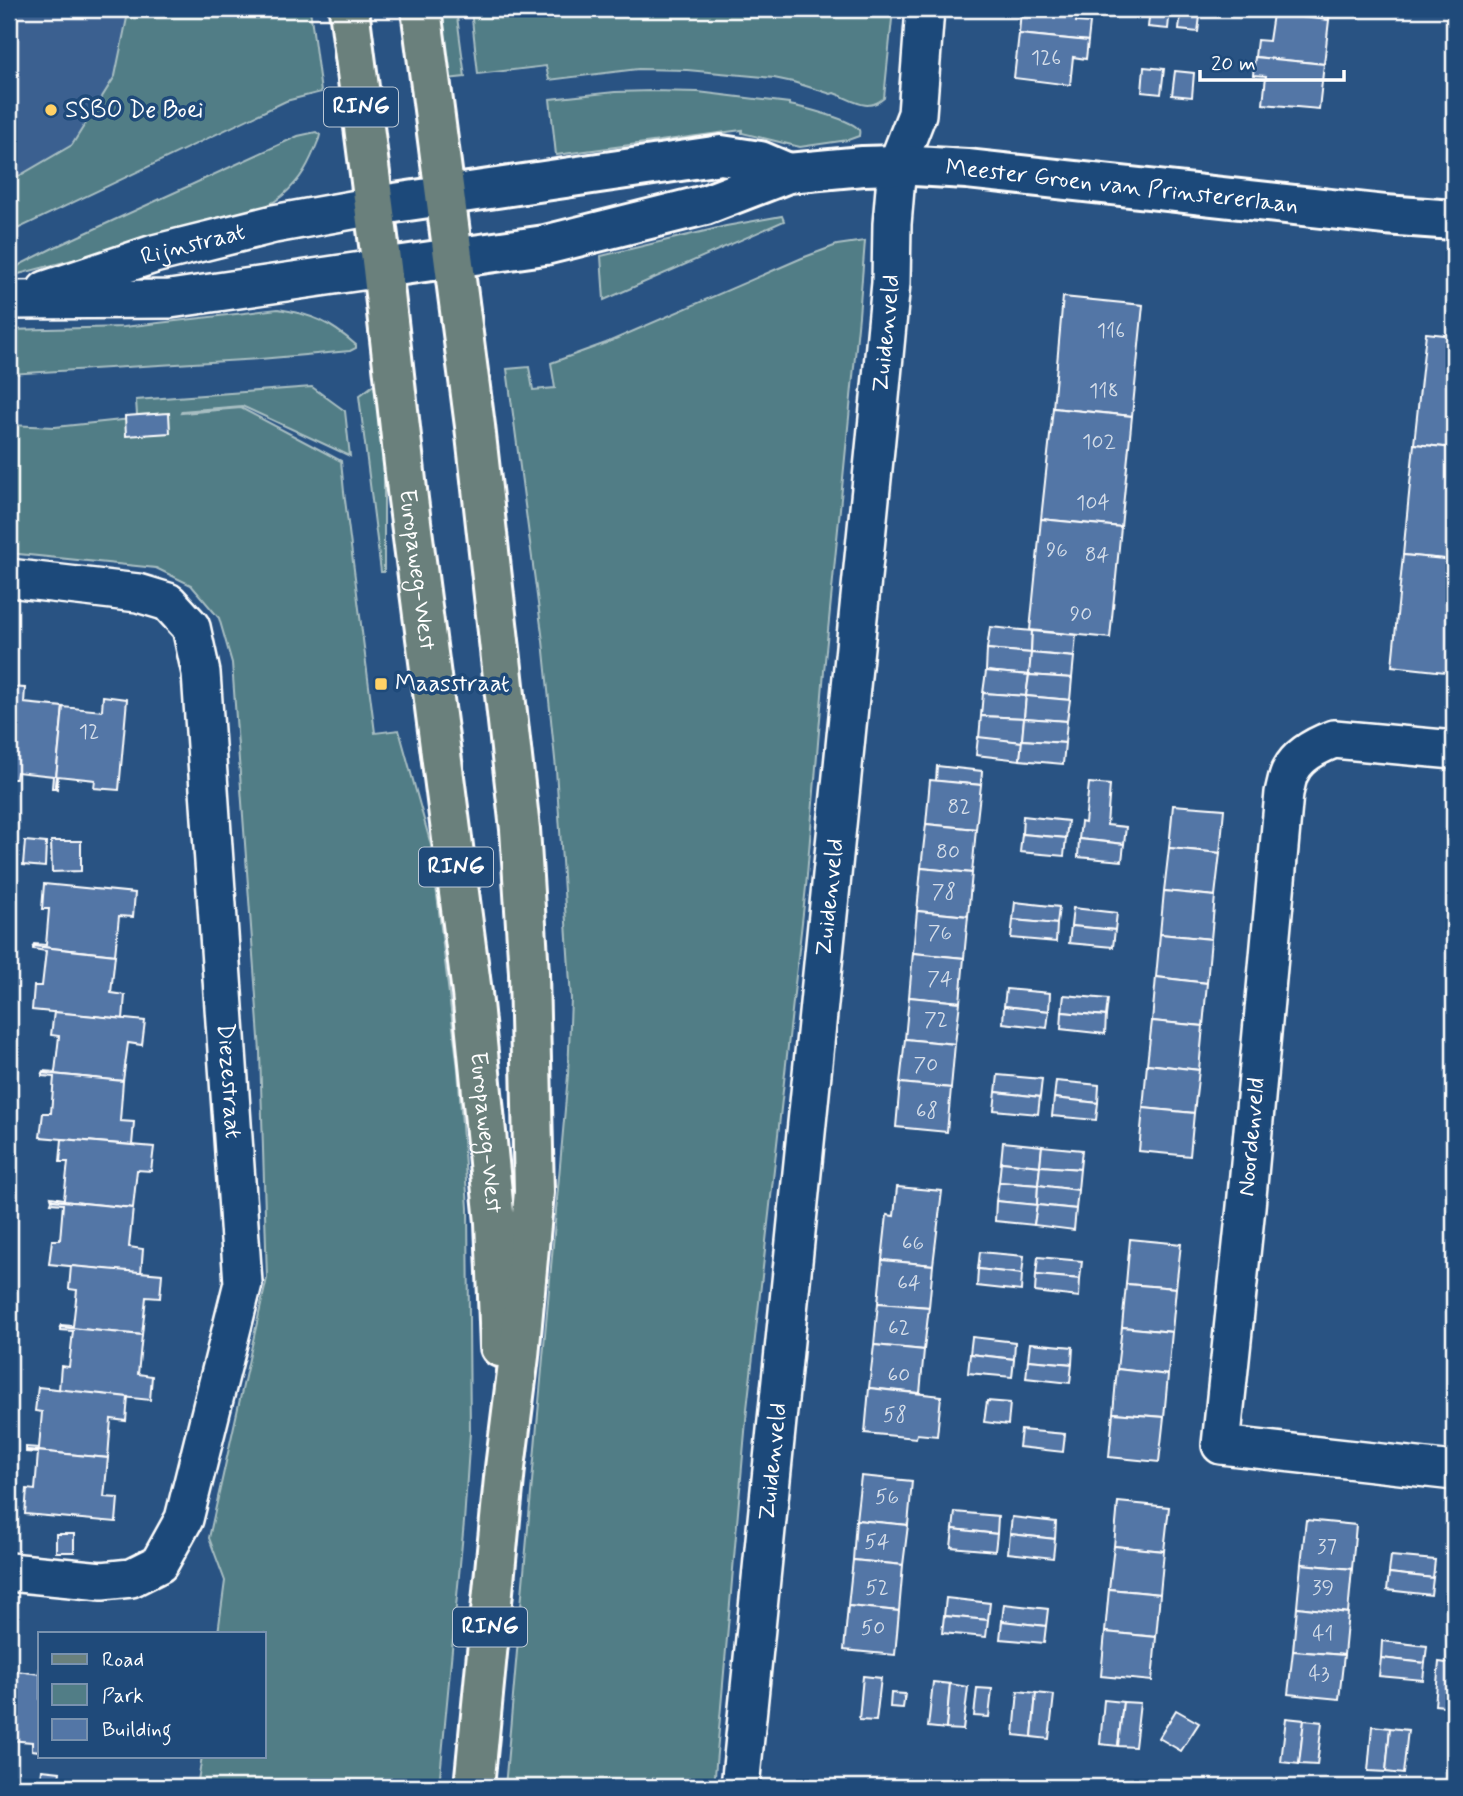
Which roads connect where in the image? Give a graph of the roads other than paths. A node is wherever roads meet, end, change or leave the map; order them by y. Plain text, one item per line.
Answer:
1 (349, 9) edge
2 (421, 9) edge
3 (925, 9) edge
4 (897, 165) junction
5 (788, 173) junction
6 (445, 195) junction
7 (374, 206) junction
8 (1454, 220) edge
9 (454, 258) junction
10 (382, 268) junction
11 (12, 300) edge
12 (9, 578) edge
13 (1454, 750) edge
14 (505, 1468) junction
15 (1454, 1471) edge
16 (9, 1572) edge
17 (474, 1787) edge
18 (740, 1787) edge

1 - 7 main road, Europaweg-West / RING
2 - 6 main road, Europaweg-West / RING
3 - 4 street, Zuidenveld
4 - 5 street, Meester Groen van Prinstererlaan
4 - 8 street, Meester Groen van Prinstererlaan
4 - 18 street, Zuidenveld
5 - 6 street, Meester Groen van Prinstererlaan
5 - 9 street, Meester Groen van Prinstererlaan
6 - 7 street, Meester Groen van Prinstererlaan
6 - 9 main road, Europaweg-West / RING
7 - 10 main road, Europaweg-West / RING
7 - 11 street, Rijnstraat
9 - 10 street, Meester Groen van Prinstererlaan
9 - 14 main road, Europaweg-West / RING
10 - 11 street, Rijnstraat
10 - 14 main road, Europaweg-West / RING
12 - 16 street, Diezestraat
13 - 15 street, Noordenveld
14 - 17 main road, Europaweg-West / RING

